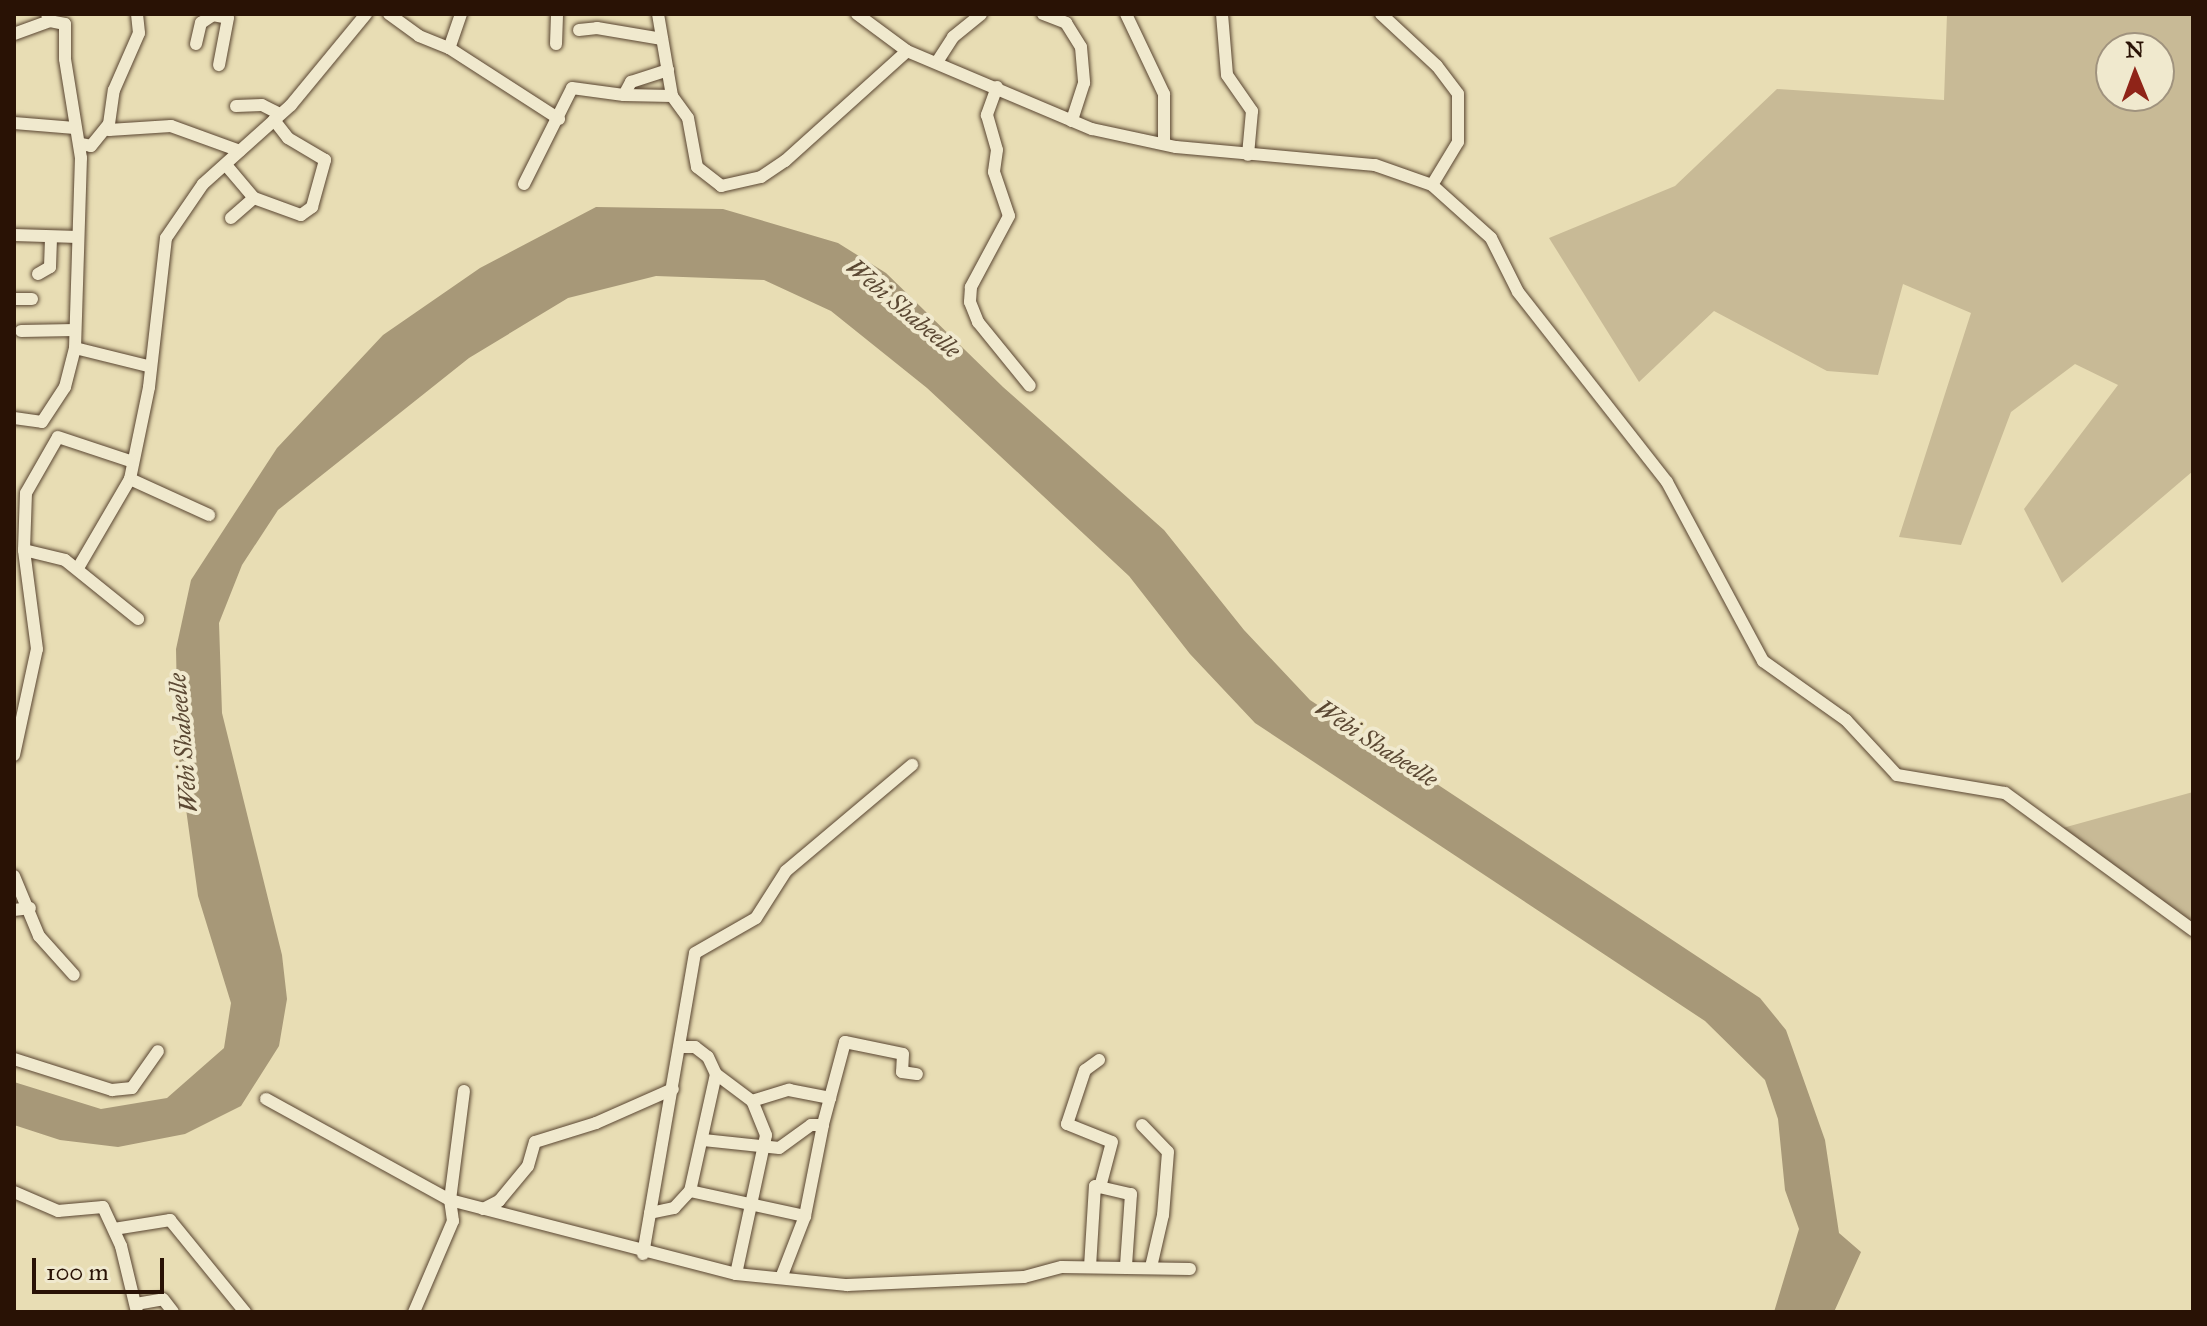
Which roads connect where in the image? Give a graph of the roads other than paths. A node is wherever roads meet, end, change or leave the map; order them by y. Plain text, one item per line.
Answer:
1 (137, 14) edge
2 (213, 14) edge
3 (366, 14) edge
4 (389, 14) edge
5 (461, 14) edge
6 (557, 14) edge
7 (658, 14) edge
8 (981, 14) edge
9 (1043, 14) edge
10 (1126, 14) edge
11 (1222, 14) edge
12 (1381, 14) edge
13 (859, 15) edge
14 (49, 17) edge
15 (579, 30) dead end
16 (14, 34) edge
17 (662, 39) junction
18 (196, 44) dead end
19 (556, 44) dead end
20 (449, 48) junction
21 (907, 51) junction
22 (937, 62) junction
23 (219, 65) dead end
24 (668, 70) junction
25 (997, 87) junction
26 (624, 95) junction
27 (672, 96) junction
28 (236, 106) dead end
29 (276, 117) junction
30 (559, 119) junction
31 (1072, 121) junction
32 (14, 123) edge
33 (109, 124) junction
34 (75, 128) junction
35 (81, 144) junction
36 (1164, 144) junction
37 (240, 151) junction
38 (1248, 155) junction
39 (226, 165) junction
40 (524, 184) dead end
41 (1432, 185) junction
42 (254, 198) junction
43 (231, 218) dead end
44 (14, 235) edge
45 (51, 237) junction
46 (78, 237) junction
47 (38, 274) dead end
48 (14, 299) edge
49 (32, 299) dead end
50 (75, 330) junction
51 (21, 331) dead end
52 (75, 348) junction
53 (148, 366) junction
54 (1030, 386) dead end
55 (14, 418) edge
56 (42, 422) junction
57 (53, 442) junction
58 (130, 461) junction
59 (130, 479) junction
60 (20, 494) edge
61 (209, 515) dead end
62 (24, 550) junction
63 (78, 568) junction
64 (138, 619) dead end
65 (14, 677) edge
66 (28, 681) junction
67 (18, 707) edge
68 (14, 755) edge
69 (912, 765) dead end
70 (14, 876) edge
71 (30, 908) junction
72 (14, 910) edge
73 (2193, 930) edge
74 (74, 975) dead end
75 (681, 1047) junction
76 (158, 1051) dead end
77 (14, 1059) edge
78 (1099, 1060) dead end
79 (716, 1074) junction
80 (917, 1074) dead end
81 (673, 1089) junction
82 (464, 1091) dead end
83 (830, 1098) junction
84 (266, 1099) dead end
85 (752, 1101) junction
86 (823, 1125) junction
87 (1142, 1125) dead end
88 (703, 1140) junction
89 (760, 1146) junction
90 (1100, 1187) junction
91 (690, 1191) junction
92 (14, 1192) edge
93 (450, 1200) junction
94 (749, 1204) junction
95 (483, 1209) junction
96 (650, 1213) junction
97 (805, 1216) junction
98 (114, 1229) junction
99 (643, 1254) junction
100 (1126, 1266) junction
101 (1090, 1267) junction
102 (1151, 1267) junction
103 (1190, 1269) dead end
104 (736, 1274) junction
105 (781, 1278) junction
106 (136, 1308) edge
107 (173, 1312) edge
108 (245, 1312) edge
109 (414, 1312) edge

1 - 33 street
2 - 18 street
2 - 23 street
3 - 29 street
4 - 20 street
5 - 20 street
6 - 19 street
7 - 17 street
8 - 22 street
9 - 31 street
10 - 36 street
11 - 38 street
12 - 41 street
13 - 21 street
14 - 16 street
14 - 34 street
15 - 17 street
17 - 24 street
20 - 30 street
21 - 22 street
21 - 27 street
22 - 25 street
24 - 26 street
24 - 27 street
25 - 31 street
25 - 54 street
26 - 27 street
26 - 30 street
28 - 29 street
29 - 37 street
29 - 42 street
30 - 40 street
31 - 36 street
32 - 34 street
33 - 35 street
33 - 37 street
34 - 35 street
35 - 46 street
36 - 38 street
37 - 39 street
38 - 41 street
39 - 42 street
39 - 53 street
41 - 73 street
42 - 43 street
44 - 45 street
45 - 46 street
45 - 47 street
46 - 50 street
48 - 49 street
50 - 51 street
50 - 52 street
52 - 53 street
52 - 56 street
53 - 58 street
55 - 56 street
56 - 57 street
57 - 58 street
57 - 60 street
58 - 59 street
59 - 61 street
59 - 63 street
60 - 62 street
62 - 63 street
62 - 66 street
63 - 64 street
65 - 66 street
66 - 67 street
67 - 68 street
69 - 75 street
70 - 71 street
71 - 72 street
71 - 74 street
75 - 79 street
75 - 81 street
76 - 77 street
78 - 90 street
79 - 85 street
79 - 88 street
80 - 83 street
81 - 95 street
81 - 96 street
82 - 93 street
83 - 85 street
83 - 86 street
84 - 93 street
85 - 89 street
86 - 89 street
86 - 97 street
87 - 102 street
88 - 89 street
88 - 91 street
89 - 94 street
90 - 100 street
90 - 101 street
91 - 94 street
91 - 96 street
92 - 98 street
93 - 95 street
93 - 109 street
94 - 97 street
94 - 104 street
95 - 99 street
96 - 99 street
97 - 105 street
98 - 106 street
98 - 108 street
99 - 104 street
100 - 101 street
100 - 102 street
101 - 105 street
102 - 103 street
104 - 105 street
106 - 107 street

